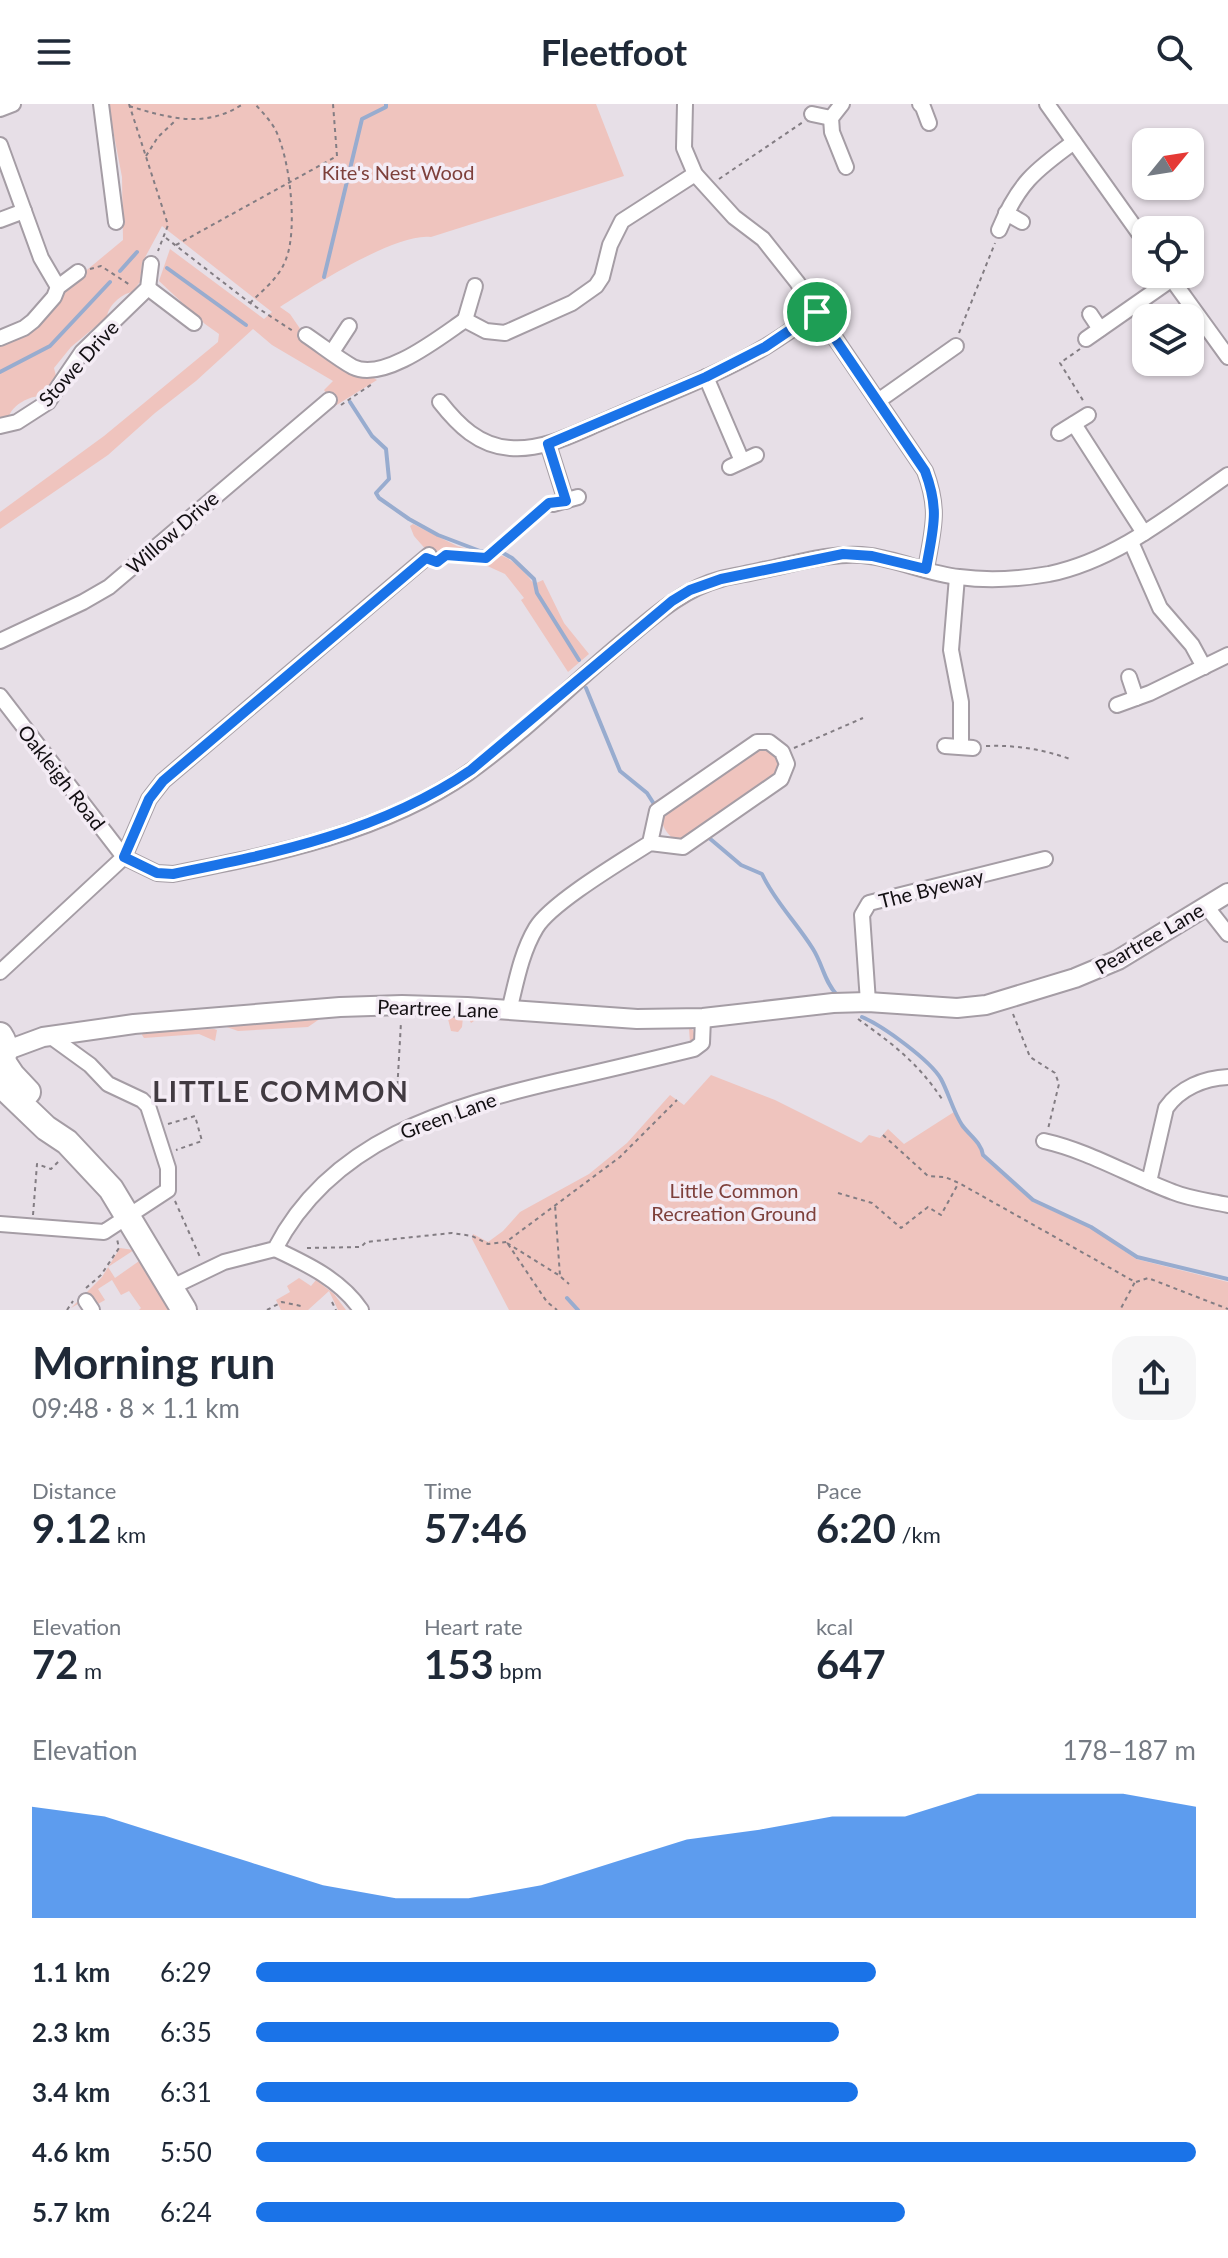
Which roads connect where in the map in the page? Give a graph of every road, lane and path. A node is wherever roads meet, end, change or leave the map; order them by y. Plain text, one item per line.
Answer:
1 (13, 104) edge
2 (101, 104) edge
3 (243, 104) edge
4 (255, 104) edge
5 (333, 104) edge
6 (685, 104) edge
7 (842, 104) edge
8 (1047, 104) edge
9 (129, 105) edge
10 (924, 105) edge
11 (0, 109) edge
12 (812, 114) joint
13 (831, 118) junction
14 (175, 120) junction
15 (929, 123) dead end
16 (1074, 142) junction
17 (0, 145) edge
18 (145, 156) junction
19 (846, 167) dead end
20 (695, 174) junction
21 (288, 183) junction
22 (708, 187) junction
23 (24, 211) junction
24 (1006, 213) junction
25 (0, 220) edge
26 (116, 222) dead end
27 (1022, 222) dead end
28 (1132, 223) edge
29 (999, 230) joint
30 (165, 236) junction
31 (176, 245) junction
32 (151, 264) joint
33 (78, 272) joint
34 (475, 286) dead end
35 (58, 287) junction
36 (1154, 288) edge
37 (1179, 288) edge
38 (146, 290) junction
39 (250, 303) junction
40 (817, 312) junction
41 (1090, 314) dead end
42 (465, 320) junction
43 (194, 323) dead end
44 (349, 326) dead end
45 (1100, 329) junction
46 (306, 335) joint
47 (0, 338) edge
48 (1086, 339) joint
49 (956, 346) joint
50 (332, 352) junction
51 (1228, 357) edge
52 (382, 368) junction
53 (706, 377) junction
54 (878, 401) junction
55 (326, 402) joint
56 (440, 402) dead end
57 (1088, 415) joint
58 (1074, 424) junction
59 (0, 426) edge
60 (1059, 433) dead end
61 (548, 444) junction
62 (743, 461) dead end
63 (1228, 475) edge
64 (565, 501) joint
65 (1138, 537) junction
66 (428, 556) joint
67 (926, 569) junction
68 (957, 577) junction
69 (0, 641) edge
70 (1228, 655) edge
71 (1204, 667) junction
72 (1129, 677) dead end
73 (0, 696) edge
74 (1136, 698) junction
75 (1117, 705) dead end
76 (863, 718) dead end
77 (945, 746) dead end
78 (967, 747) junction
79 (782, 752) junction
80 (1070, 759) dead end
81 (650, 843) junction
82 (124, 857) junction
83 (1045, 859) dead end
84 (1228, 893) edge
85 (1206, 906) junction
86 (1228, 934) edge
87 (0, 972) edge
88 (1007, 999) junction
89 (868, 1002) junction
90 (509, 1011) junction
91 (402, 1015) dead end
92 (703, 1018) junction
93 (859, 1020) dead end
94 (47, 1037) junction
95 (1, 1054) edge
96 (1228, 1077) edge
97 (397, 1093) dead end
98 (942, 1099) dead end
99 (677, 1100) dead end
100 (163, 1126) dead end
101 (1064, 1130) dead end
102 (883, 1135) dead end
103 (1044, 1141) joint
104 (70, 1145) junction
105 (1061, 1145) junction
106 (163, 1154) junction
107 (1149, 1182) junction
108 (959, 1183) junction
109 (168, 1190) junction
110 (838, 1193) dead end
111 (555, 1203) junction
112 (1228, 1205) edge
113 (121, 1221) junction
114 (0, 1224) edge
115 (32, 1226) junction
116 (506, 1242) junction
117 (275, 1249) junction
118 (207, 1270) junction
119 (560, 1276) junction
120 (1135, 1282) junction
121 (569, 1284) dead end
122 (170, 1288) junction
123 (84, 1300) edge
124 (332, 1302) dead end
125 (1228, 1309) edge
126 (67, 1310) edge
127 (184, 1310) edge
128 (267, 1310) edge
129 (297, 1310) edge
130 (336, 1310) edge
131 (361, 1310) edge
132 (557, 1310) edge
133 (1120, 1310) edge

1 - 11 street
2 - 26 street
3 - 14 path
4 - 21 path
5 - 21 path
6 - 20 street
7 - 13 street
8 - 16 street
9 - 14 path
9 - 18 path
10 - 15 street
12 - 13 street
12 - 22 path
13 - 19 street
14 - 18 path
16 - 24 street
16 - 28 street
17 - 23 street
18 - 30 path
20 - 22 street
20 - 42 street
21 - 31 path
21 - 39 path
22 - 40 street
23 - 25 street
23 - 35 street
24 - 27 street
24 - 29 street
29 - 49 path
30 - 31 path
30 - 32 path
31 - 39 path
32 - 38 street
33 - 35 street
33 - 38 path
34 - 42 street
35 - 47 street
36 - 45 street
37 - 51 street
38 - 43 street
38 - 59 street, Stowe Drive
39 - 46 path
40 - 53 street
40 - 54 street
41 - 45 street
42 - 52 street
44 - 50 street
45 - 48 street
46 - 50 street
48 - 57 path
49 - 54 street
50 - 52 street
52 - 55 path
53 - 61 street
53 - 62 street
54 - 67 street
55 - 69 street, Willow Drive
56 - 61 street
57 - 58 street
58 - 60 street
58 - 65 street
61 - 64 street
63 - 65 street
64 - 66 path
65 - 68 street
65 - 71 street
66 - 82 street
67 - 68 street
67 - 82 street
68 - 78 street
70 - 71 street
71 - 74 street
72 - 74 street
73 - 82 street, Oakleigh Road
74 - 75 street
76 - 79 path
77 - 78 street
78 - 80 path
79 - 81 street
79 - 81 street
81 - 90 street
82 - 87 street
83 - 89 street, The Byeway
84 - 85 street, Peartree Lane
85 - 86 street
85 - 88 street, Peartree Lane
88 - 89 street, Peartree Lane
88 - 103 path
89 - 92 street, Peartree Lane
90 - 92 street, Peartree Lane
90 - 94 street, Peartree Lane
91 - 97 path
92 - 117 street, Green Lane
93 - 98 path
94 - 95 street, Peartree Lane
94 - 106 street
95 - 104 highway
96 - 107 street
99 - 111 path
100 - 106 path
101 - 105 street
102 - 108 path
103 - 105 street
104 - 113 highway
104 - 115 path
105 - 107 street
106 - 109 street
107 - 112 street
108 - 110 path
108 - 120 path
109 - 113 street
109 - 118 path
111 - 116 path
111 - 119 path
113 - 115 street
113 - 122 highway
113 - 123 path
114 - 115 street
116 - 117 path
116 - 119 path
116 - 132 path
117 - 118 street
117 - 131 street
118 - 122 street
119 - 121 path
120 - 125 path
120 - 133 path
122 - 127 highway
123 - 126 path
124 - 130 path
128 - 129 path

